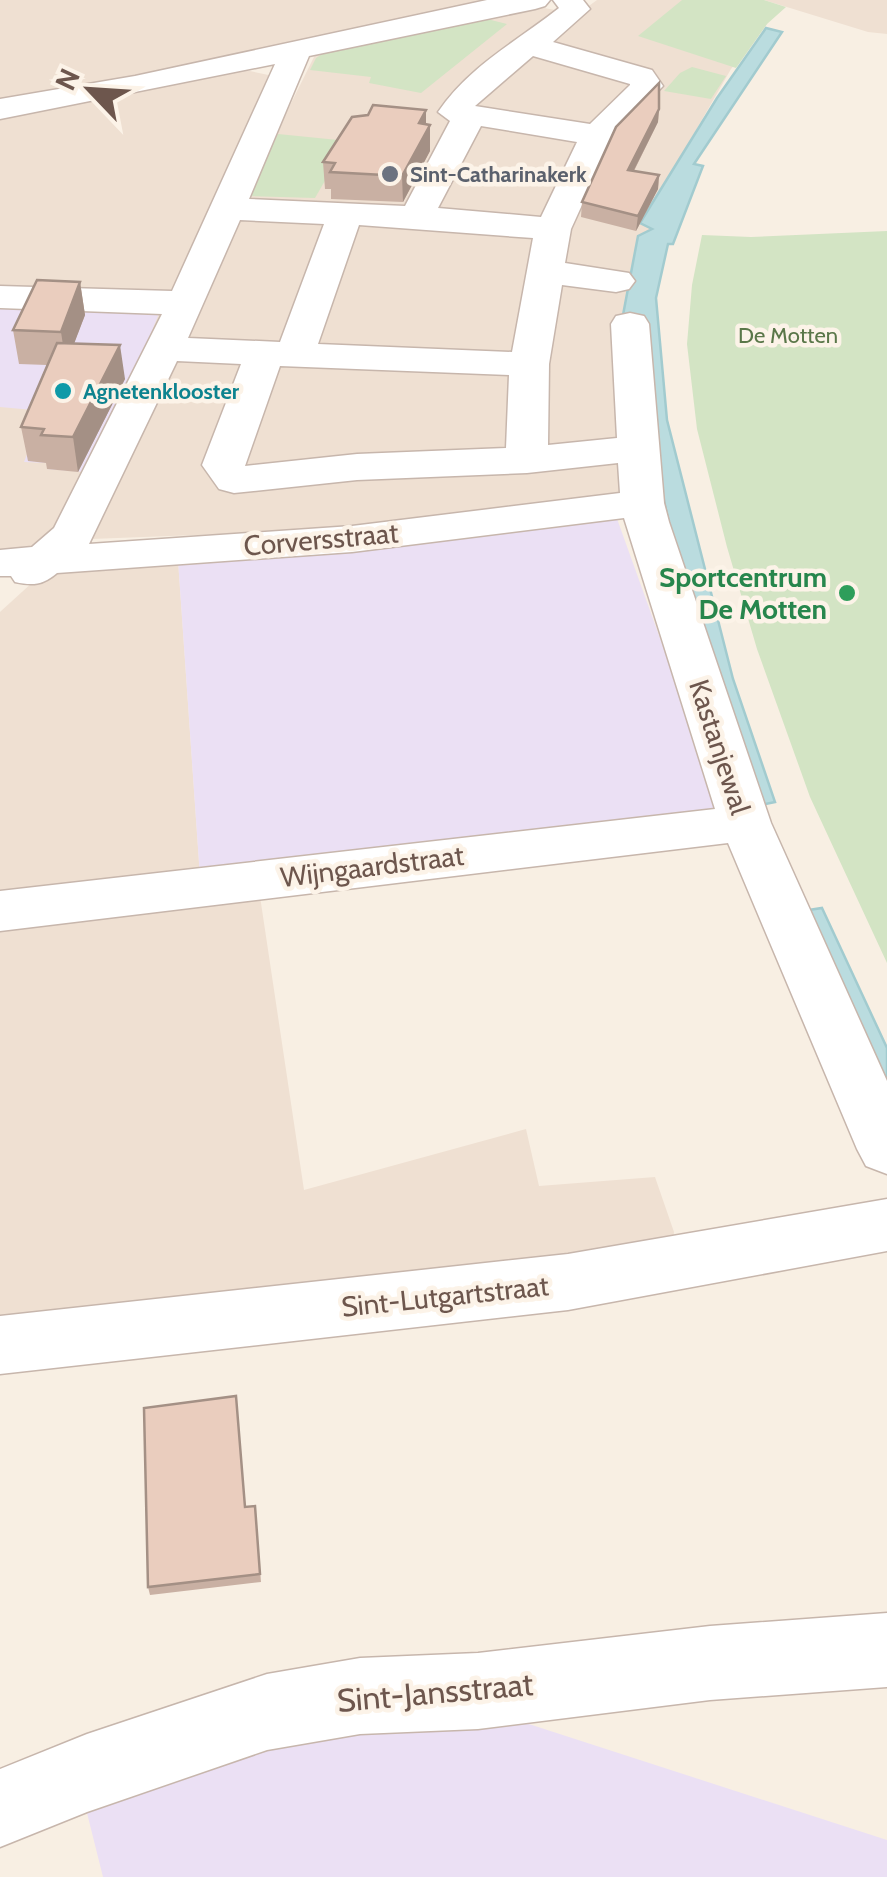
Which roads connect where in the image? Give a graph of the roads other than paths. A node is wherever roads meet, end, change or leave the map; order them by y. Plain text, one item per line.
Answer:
1 (534, 0) edge
2 (568, 0) edge
3 (530, 45) junction
4 (295, 53) junction
5 (0, 108) edge
6 (469, 114) junction
7 (598, 135) junction
8 (226, 209) junction
9 (345, 216) junction
10 (416, 217) junction
11 (553, 228) junction
12 (546, 272) junction
13 (616, 281) dead end
14 (0, 297) edge
15 (186, 302) junction
16 (630, 324) dead end
17 (162, 349) junction
18 (280, 354) junction
19 (529, 364) junction
20 (617, 451) dead end
21 (527, 460) junction
22 (642, 503) junction
23 (46, 557) junction
24 (0, 563) edge
25 (0, 601) edge
26 (745, 823) junction
27 (0, 912) edge
28 (887, 1150) edge
29 (887, 1226) edge
30 (0, 1346) edge
31 (887, 1650) edge
32 (0, 1808) edge

1 - 4 street
2 - 3 street
3 - 6 street
3 - 7 street
4 - 5 street
4 - 8 street
6 - 7 street
6 - 10 street
7 - 11 street
8 - 9 street
8 - 15 street
9 - 10 street
9 - 18 street
10 - 11 street
11 - 12 street
12 - 13 street
12 - 19 street
14 - 15 street
15 - 17 street
16 - 22 street, Kastanjewal
17 - 18 street
17 - 23 street
18 - 19 street
18 - 21 street
19 - 21 street
20 - 21 street
22 - 23 street, Corversstraat
22 - 26 street, Kastanjewal
23 - 24 street, Corversstraat
23 - 25 street
26 - 27 street, Wijngaardstraat
26 - 28 street, Kastanjewal
29 - 30 street, Sint-Lutgartstraat
31 - 32 street, Sint-Jansstraat

